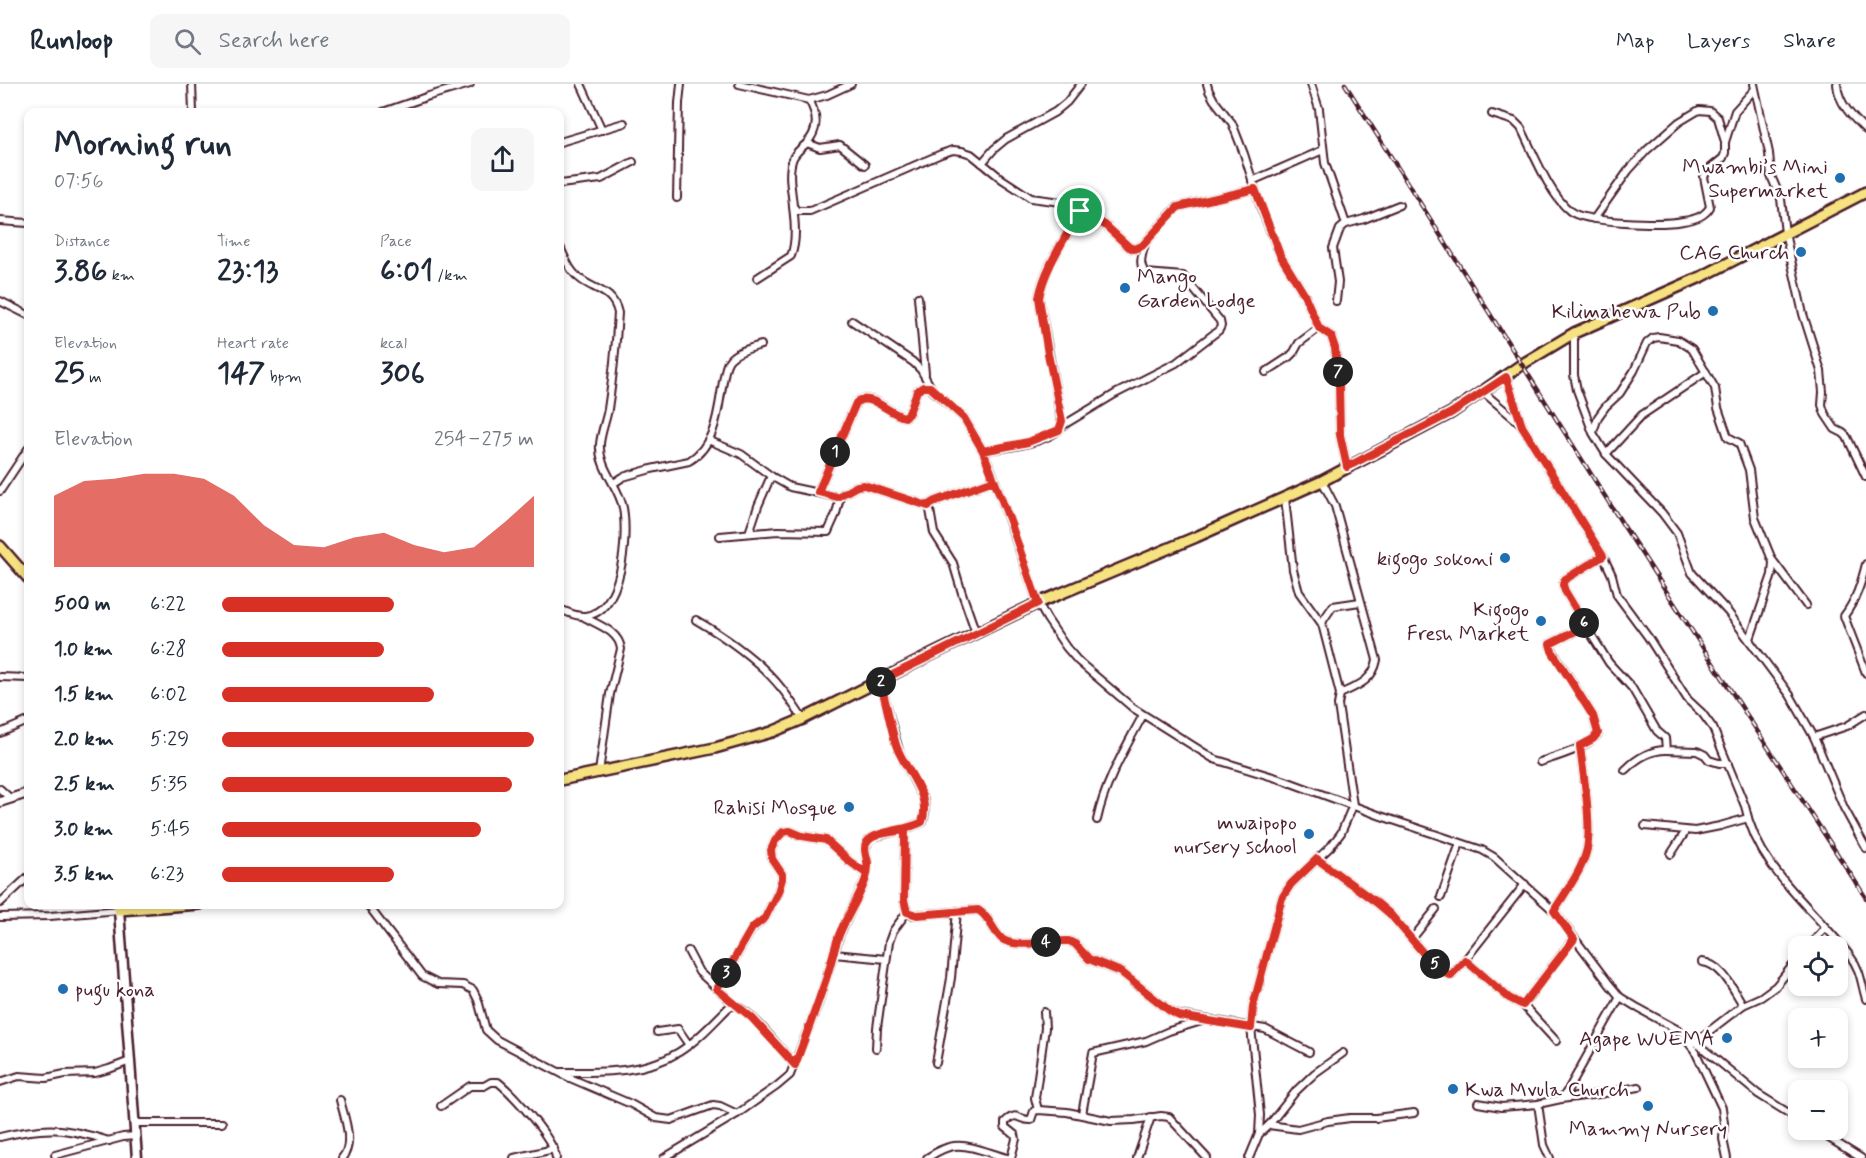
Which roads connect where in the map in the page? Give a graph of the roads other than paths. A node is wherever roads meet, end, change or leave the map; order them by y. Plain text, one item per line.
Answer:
1 (192, 84) edge
2 (470, 84) edge
3 (581, 84) edge
4 (681, 84) edge
5 (739, 84) edge
6 (851, 84) edge
7 (1081, 84) edge
8 (1208, 84) edge
9 (1311, 84) edge
10 (1837, 84) edge
11 (1754, 87) edge
12 (809, 100) junction
13 (193, 108) edge
14 (394, 108) edge
15 (1492, 114) dead end
16 (624, 123) dead end
17 (602, 130) junction
18 (1866, 130) edge
19 (564, 141) edge
20 (1725, 142) junction
21 (807, 143) junction
22 (1323, 150) junction
23 (633, 162) dead end
24 (982, 163) junction
25 (865, 165) dead end
26 (1252, 181) junction
27 (564, 184) edge
28 (1255, 189) junction
29 (1866, 192) edge
30 (677, 198) dead end
31 (1399, 205) dead end
32 (793, 206) junction
33 (1080, 211) junction
34 (1594, 219) junction
35 (0, 221) edge
36 (24, 223) edge
37 (1346, 224) junction
38 (1785, 233) junction
39 (1146, 242) junction
40 (564, 255) edge
41 (757, 278) dead end
42 (918, 297) dead end
43 (0, 301) edge
44 (1336, 301) dead end
45 (24, 313) edge
46 (852, 321) dead end
47 (1319, 328) junction
48 (1574, 333) junction
49 (760, 345) dead end
50 (1266, 372) dead end
51 (1706, 372) junction
52 (925, 375) junction
53 (1506, 377) junction
54 (930, 387) junction
55 (1483, 392) junction
56 (1062, 426) junction
57 (1522, 426) junction
58 (1593, 433) junction
59 (708, 440) junction
60 (983, 451) junction
61 (1606, 454) junction
62 (24, 455) edge
63 (1347, 467) junction
64 (771, 477) junction
65 (1866, 477) edge
66 (994, 480) junction
67 (1322, 481) junction
68 (614, 483) junction
69 (0, 491) edge
70 (818, 492) junction
71 (840, 496) junction
72 (1285, 498) junction
73 (928, 506) junction
74 (749, 533) junction
75 (720, 536) dead end
76 (0, 546) edge
77 (1603, 556) junction
78 (1773, 562) junction
79 (1866, 564) edge
80 (24, 573) edge
81 (1360, 602) junction
82 (1038, 603) junction
83 (1806, 605) dead end
84 (564, 611) edge
85 (583, 617) junction
86 (696, 620) dead end
87 (1322, 624) junction
88 (1586, 626) junction
89 (976, 633) junction
90 (1750, 639) junction
91 (1866, 673) edge
92 (0, 677) edge
93 (24, 678) edge
94 (880, 681) junction
95 (1340, 694) junction
96 (1866, 714) edge
97 (1143, 715) junction
98 (803, 719) junction
99 (24, 723) edge
100 (0, 733) edge
101 (1814, 737) junction
102 (1580, 746) junction
103 (1666, 750) junction
104 (1540, 762) dead end
105 (1728, 763) junction
106 (1625, 770) dead end
107 (599, 772) junction
108 (564, 779) edge
109 (0, 789) edge
110 (24, 794) edge
111 (11, 799) junction
112 (0, 802) edge
113 (1353, 805) junction
114 (1748, 818) junction
115 (1097, 820) dead end
116 (1645, 826) dead end
117 (905, 830) junction
118 (1684, 831) junction
119 (1460, 843) junction
120 (1866, 848) edge
121 (1671, 854) dead end
122 (1317, 859) junction
123 (867, 874) junction
124 (24, 881) edge
125 (1525, 884) junction
126 (1441, 897) dead end
127 (0, 903) edge
128 (104, 909) edge
129 (119, 909) edge
130 (371, 909) edge
131 (1436, 909) dead end
132 (957, 911) junction
133 (1554, 911) junction
134 (907, 912) junction
135 (0, 917) edge
136 (1825, 928) junction
137 (1818, 936) edge
138 (1412, 939) junction
139 (1574, 939) junction
140 (688, 951) dead end
141 (834, 954) junction
142 (886, 959) junction
143 (1465, 960) junction
144 (1702, 962) dead end
145 (1788, 971) edge
146 (717, 989) junction
147 (1620, 997) junction
148 (1866, 999) edge
149 (735, 1005) junction
150 (1523, 1005) junction
151 (1743, 1005) junction
152 (1044, 1012) dead end
153 (1208, 1019) junction
154 (1251, 1028) junction
155 (1678, 1030) junction
156 (657, 1032) dead end
157 (1556, 1041) dead end
158 (1695, 1042) junction
159 (690, 1045) junction
160 (876, 1047) dead end
161 (1309, 1052) dead end
162 (1343, 1053) dead end
163 (130, 1061) junction
164 (936, 1063) dead end
165 (795, 1065) junction
166 (558, 1072) junction
167 (0, 1082) edge
168 (1639, 1087) dead end
169 (1561, 1099) junction
170 (340, 1100) dead end
171 (1478, 1103) dead end
172 (1538, 1104) junction
173 (441, 1106) dead end
174 (1038, 1110) junction
175 (1414, 1113) dead end
176 (1788, 1113) edge
177 (737, 1114) junction
178 (1082, 1114) junction
179 (1151, 1118) junction
180 (135, 1123) junction
181 (222, 1123) dead end
182 (1269, 1125) junction
183 (1259, 1134) junction
184 (136, 1136) junction
185 (0, 1137) edge
186 (1831, 1140) edge
187 (109, 1141) junction
188 (554, 1149) junction
189 (55, 1155) dead end
190 (668, 1157) edge
191 (137, 1158) edge
192 (342, 1158) edge
193 (514, 1158) edge
194 (556, 1158) edge
195 (927, 1158) edge
196 (1009, 1158) edge
197 (1137, 1158) edge
198 (1207, 1158) edge
199 (1249, 1158) edge
200 (1550, 1158) edge
201 (1727, 1158) edge
202 (1861, 1158) edge

1 - 13 street
2 - 14 street
3 - 17 street
4 - 30 street
5 - 12 street
6 - 12 street
7 - 24 street
8 - 26 street
9 - 22 street
10 - 18 street
11 - 20 street
11 - 38 street
12 - 21 street
15 - 34 street
16 - 17 street
17 - 19 street
20 - 34 street
20 - 34 street
21 - 25 street
21 - 32 street
22 - 26 street
22 - 37 street
23 - 27 street
24 - 32 street
24 - 33 street
26 - 28 street
28 - 39 street
28 - 47 street
29 - 38 main road
31 - 37 street
32 - 41 street
33 - 39 street
33 - 56 street
35 - 36 street
37 - 44 street
38 - 48 main road
38 - 65 street
39 - 56 street
40 - 68 street
42 - 52 street
43 - 45 street
46 - 52 street
47 - 50 street
47 - 63 street
48 - 53 main road
48 - 58 street
49 - 59 street
51 - 58 street
51 - 61 street
51 - 78 street
52 - 54 street
53 - 55 main road
53 - 57 street
54 - 60 street
54 - 70 street
55 - 57 street
55 - 63 main road
56 - 60 street
57 - 77 street
58 - 61 street
59 - 64 street
59 - 68 street
60 - 66 street
61 - 90 street
62 - 69 street
63 - 67 main road
64 - 70 street
64 - 74 street
66 - 73 street
66 - 82 street
67 - 72 main road
67 - 81 street
68 - 85 street
70 - 71 street
71 - 73 street
71 - 74 street
72 - 82 main road
72 - 87 street
73 - 89 street
74 - 75 street
76 - 80 main road
77 - 88 street
77 - 105 street
78 - 83 street
78 - 90 street
79 - 91 street
81 - 87 street
81 - 95 street
82 - 89 main road
82 - 97 street
84 - 85 street
85 - 107 street
86 - 98 street
87 - 95 street
88 - 102 street
88 - 103 street
89 - 94 main road
90 - 101 street
92 - 93 street
94 - 98 main road
94 - 117 street
95 - 113 street
96 - 101 street
97 - 113 street
97 - 115 street
98 - 107 main road
99 - 100 street
101 - 120 street
102 - 104 street
102 - 133 street
103 - 105 street
103 - 106 street
105 - 114 street
107 - 108 main road
109 - 111 street
110 - 111 street
111 - 112 street
113 - 119 street
113 - 122 street
114 - 118 street
114 - 136 street
116 - 118 street
117 - 123 street
117 - 134 street
118 - 121 street
119 - 125 street
119 - 126 street
122 - 138 street
122 - 154 street
123 - 141 street
123 - 146 street
124 - 127 street
125 - 133 street
125 - 143 street
128 - 135 street
129 - 163 main road
130 - 166 street
131 - 138 street
132 - 134 street
132 - 153 street
132 - 164 street
133 - 139 street
134 - 142 street
136 - 137 street
136 - 148 street
138 - 143 street
139 - 147 street
139 - 150 street
140 - 146 street
141 - 142 street
141 - 165 street
142 - 160 street
143 - 150 street
144 - 151 street
145 - 151 street
146 - 149 street
147 - 155 street
147 - 169 street
149 - 159 street
149 - 165 street
150 - 157 street
151 - 158 street
152 - 174 street
153 - 154 street
153 - 178 street
154 - 161 street
154 - 183 street
155 - 158 street
155 - 201 street
156 - 159 street
158 - 176 street
159 - 166 street
162 - 182 street
163 - 167 street
163 - 180 main road
165 - 177 street
166 - 177 street
168 - 169 street
169 - 172 street
170 - 192 street
171 - 172 street
172 - 200 street
173 - 188 street
174 - 178 street
174 - 196 street
175 - 182 street
177 - 190 street
178 - 179 street
179 - 197 street
179 - 198 street
180 - 181 street
180 - 184 main road
182 - 183 street
183 - 199 street
184 - 187 street
184 - 191 main road
185 - 187 street
186 - 202 street
187 - 189 street
188 - 193 street
188 - 194 street
195 - 196 street

